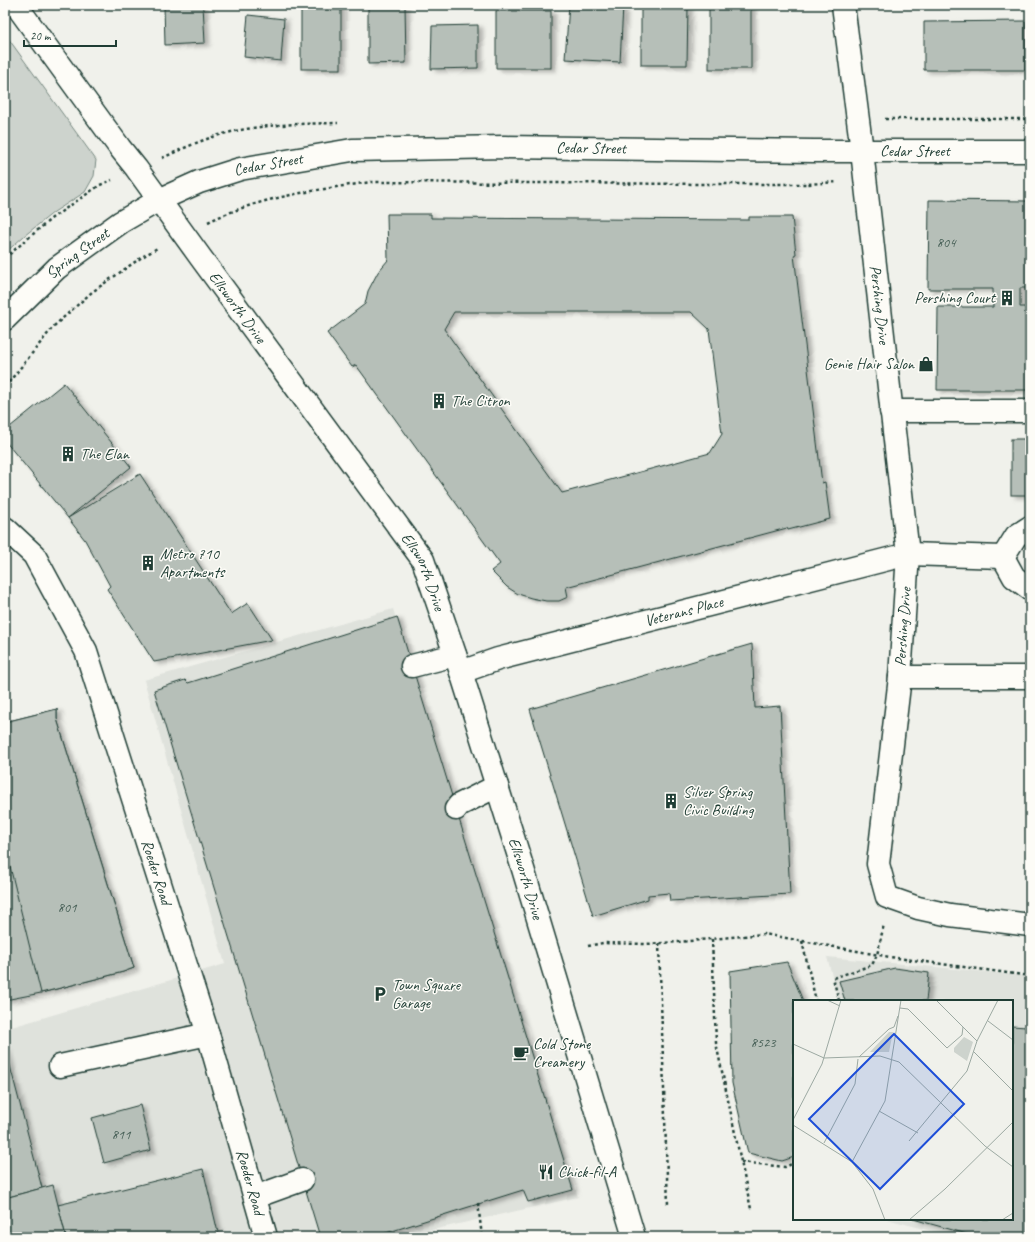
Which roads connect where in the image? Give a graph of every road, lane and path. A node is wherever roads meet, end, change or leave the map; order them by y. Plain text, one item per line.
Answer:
1 (16, 5) edge
2 (843, 5) edge
3 (862, 151) junction
4 (1030, 151) edge
5 (136, 168) junction
6 (808, 184) dead end
7 (159, 200) junction
8 (183, 234) junction
9 (5, 258) edge
10 (5, 319) edge
11 (5, 386) edge
12 (1030, 410) edge
13 (891, 411) junction
14 (1030, 527) edge
15 (5, 528) edge
16 (908, 554) junction
17 (1003, 557) junction
18 (1030, 589) edge
19 (458, 664) junction
20 (412, 666) dead end
21 (900, 677) junction
22 (1030, 677) edge
23 (497, 786) junction
24 (456, 809) dead end
25 (883, 925) dead end
26 (1030, 926) edge
27 (712, 939) junction
28 (802, 941) junction
29 (659, 943) junction
30 (588, 946) dead end
31 (877, 954) junction
32 (1030, 976) edge
33 (816, 1000) edge
34 (839, 1000) edge
35 (208, 1034) junction
36 (60, 1066) dead end
37 (741, 1162) junction
38 (793, 1163) edge
39 (302, 1180) dead end
40 (255, 1197) junction
41 (478, 1203) dead end
42 (668, 1205) dead end
43 (751, 1209) dead end
44 (266, 1237) edge
45 (482, 1237) edge
46 (634, 1237) edge

1 - 5 street, Ellsworth Drive
2 - 3 street, Pershing Drive
3 - 4 street, Cedar Street
3 - 7 street, Cedar Street
3 - 13 street, Pershing Drive
5 - 7 street, Ellsworth Drive
5 - 9 path
6 - 8 path
7 - 8 street, Ellsworth Drive
7 - 10 street, Spring Street
8 - 11 path
8 - 19 street, Ellsworth Drive
12 - 13 street
13 - 16 street, Pershing Drive
14 - 17 street
15 - 35 street, Roeder Road
16 - 17 street, Veterans Place
16 - 19 street, Veterans Place
16 - 21 street, Pershing Drive
17 - 18 street
19 - 20 street, Veterans Place
19 - 23 street, Ellsworth Drive
21 - 22 street
21 - 26 street, Pershing Drive
23 - 24 street
23 - 46 street, Ellsworth Drive
25 - 31 path
27 - 28 path
27 - 29 path
27 - 37 path
28 - 31 path
28 - 33 path
29 - 30 path
29 - 42 path
31 - 32 path
31 - 34 path
35 - 36 street
35 - 40 street, Roeder Road
37 - 38 path
37 - 43 path
39 - 40 street
40 - 44 street, Roeder Road
41 - 45 path

